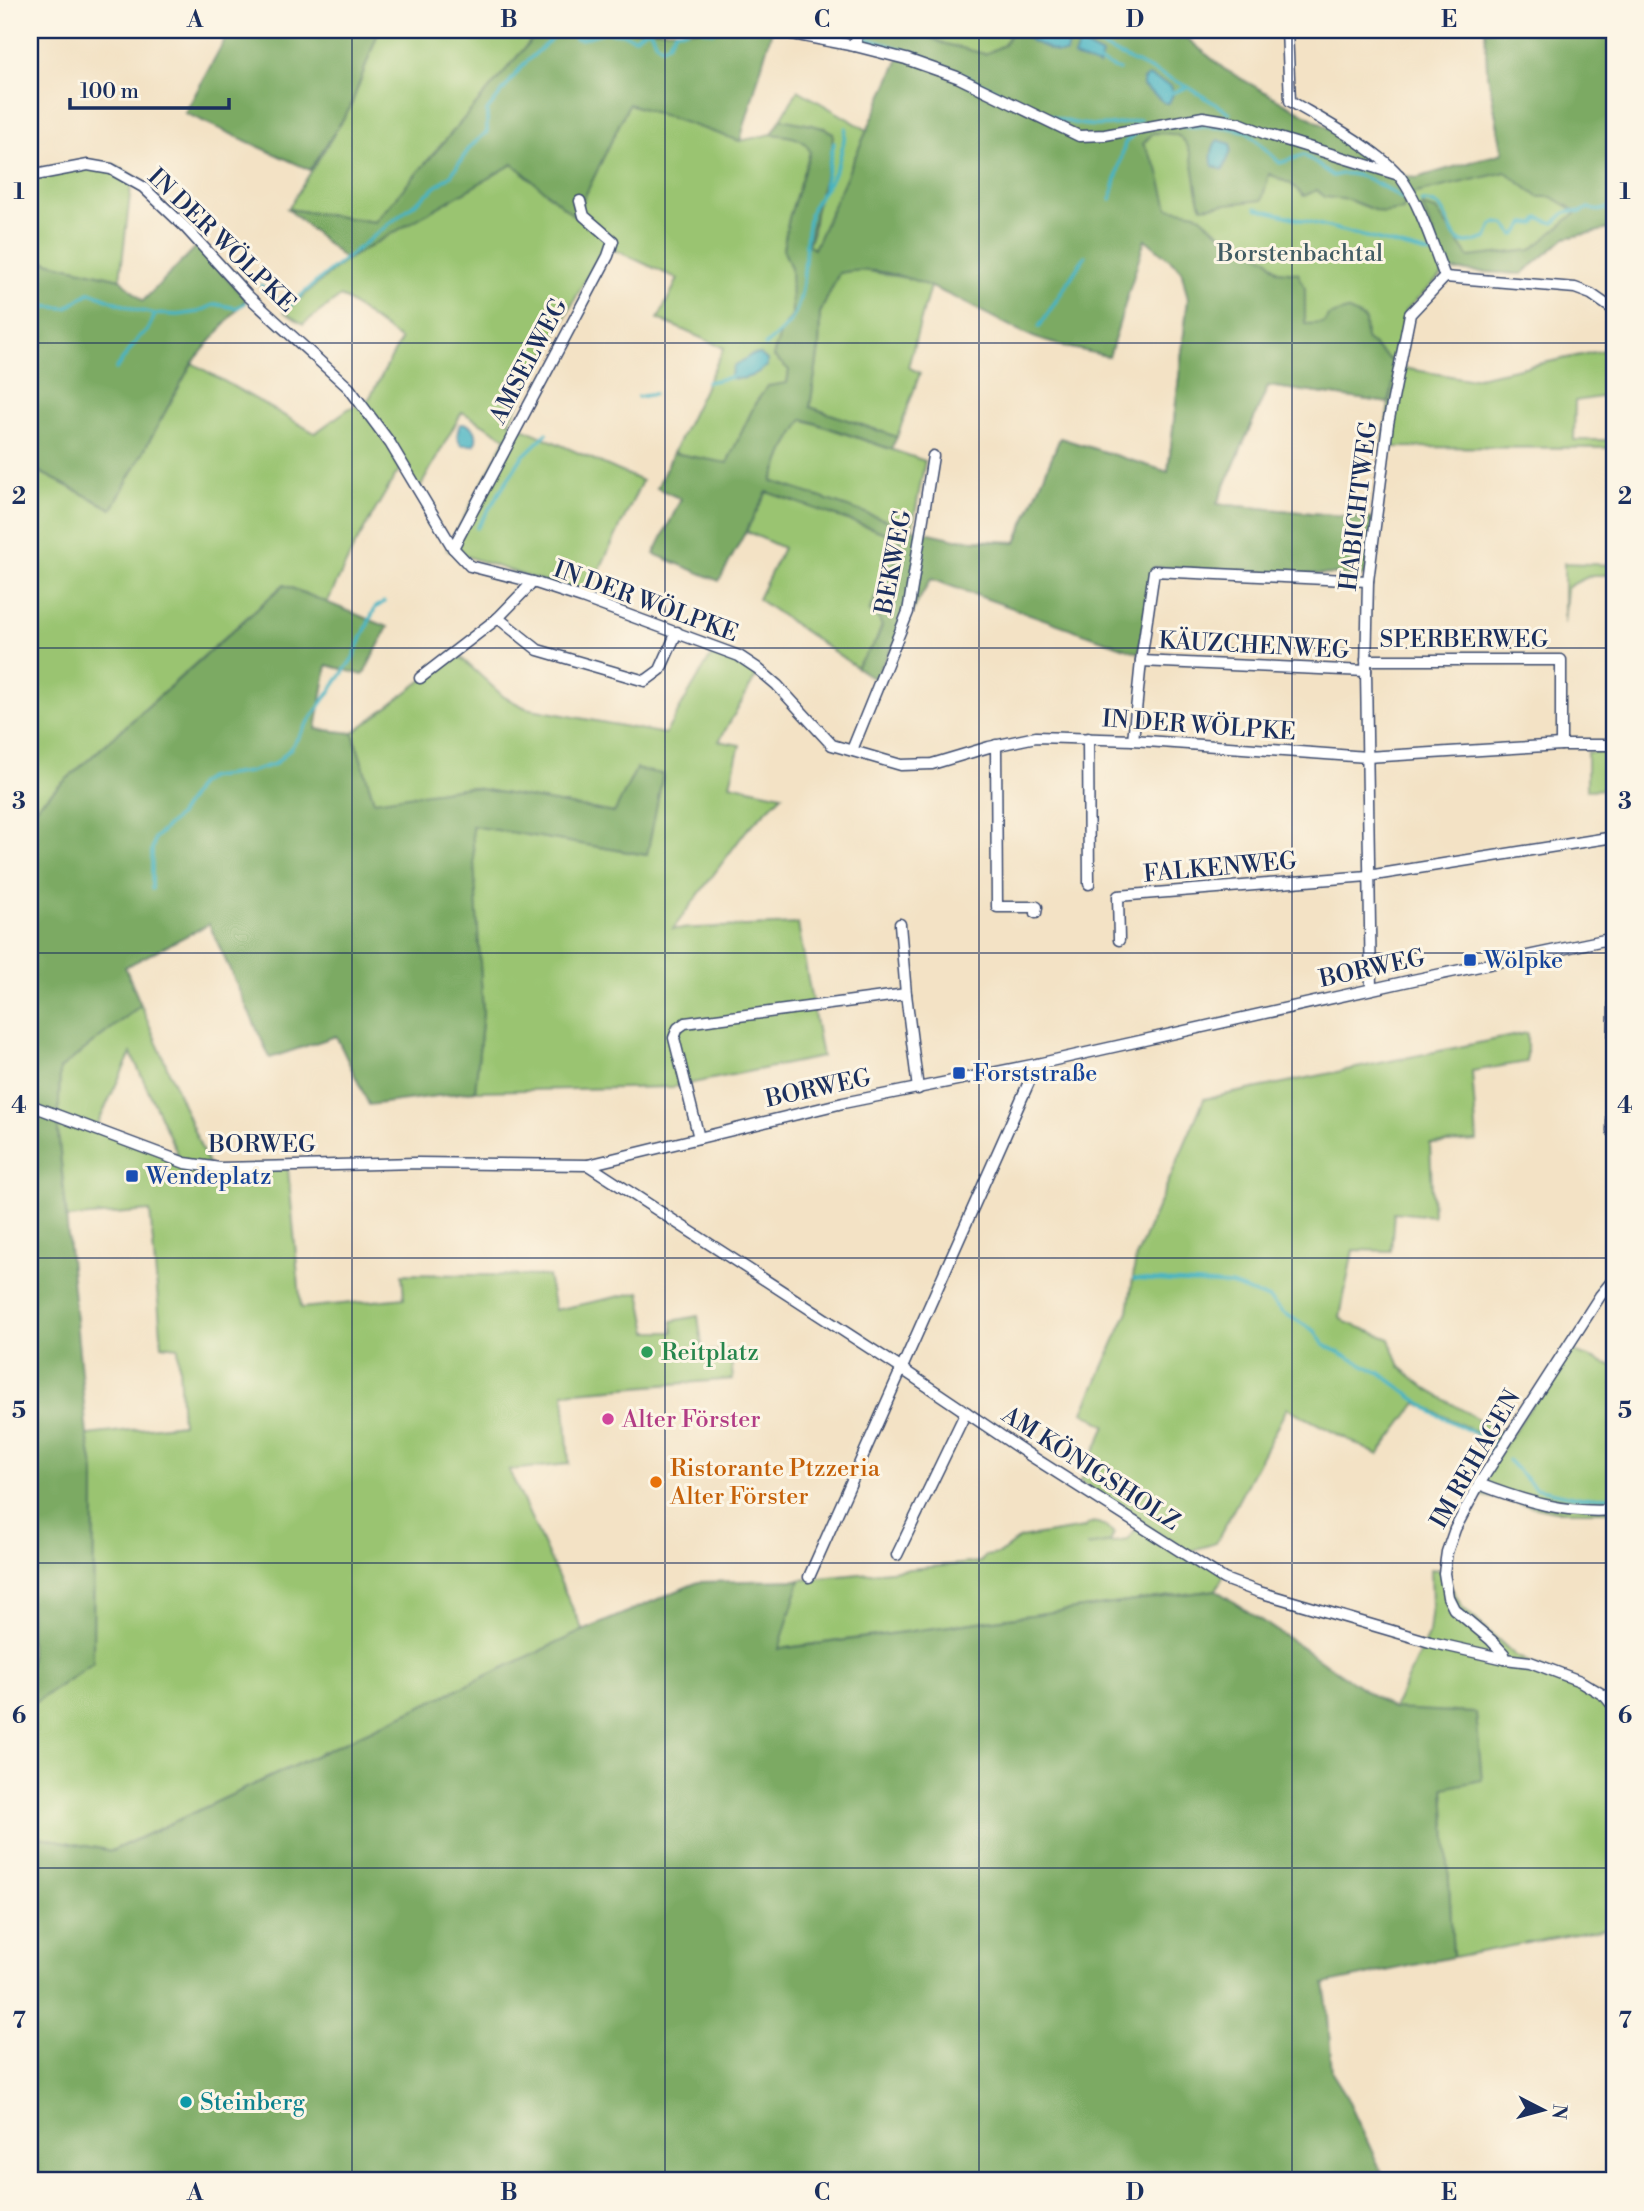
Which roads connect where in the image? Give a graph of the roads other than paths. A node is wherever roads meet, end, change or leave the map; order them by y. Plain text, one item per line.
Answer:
1 (772, 30) edge
2 (1287, 30) edge
3 (856, 39) edge
4 (1399, 175) junction
5 (30, 176) edge
6 (580, 201) dead end
7 (1445, 276) junction
8 (1614, 310) edge
9 (933, 456) dead end
10 (453, 548) junction
11 (1368, 581) junction
12 (533, 582) junction
13 (498, 618) junction
14 (677, 632) junction
15 (1141, 661) junction
16 (1366, 665) junction
17 (420, 678) dead end
18 (1088, 738) junction
19 (1133, 740) junction
20 (1561, 745) junction
21 (1614, 745) edge
22 (996, 746) junction
23 (852, 750) junction
24 (1367, 757) junction
25 (1614, 837) edge
26 (1368, 876) junction
27 (1089, 884) dead end
28 (1036, 913) dead end
29 (900, 924) dead end
30 (1614, 938) edge
31 (1119, 940) dead end
32 (1371, 989) junction
33 (906, 994) junction
34 (1614, 1003) edge
35 (1037, 1064) junction
36 (918, 1089) junction
37 (30, 1105) edge
38 (1614, 1133) edge
39 (699, 1138) junction
40 (588, 1165) junction
41 (1614, 1279) edge
42 (902, 1368) junction
43 (966, 1412) junction
44 (1479, 1484) junction
45 (1614, 1510) edge
46 (897, 1555) dead end
47 (809, 1577) dead end
48 (1505, 1659) junction
49 (1614, 1707) edge

1 - 3 street
2 - 4 street
3 - 4 street
4 - 7 street
5 - 10 street, IN DER WÖLPKE
6 - 10 street, AMSELWEG
7 - 8 street
7 - 11 street, HABICHTWEG
9 - 23 street, BEKWEG
10 - 12 street, IN DER WÖLPKE
11 - 15 street
11 - 16 street, HABICHTWEG
12 - 13 street
12 - 14 street, IN DER WÖLPKE
13 - 14 street
13 - 17 street
14 - 23 street, IN DER WÖLPKE
15 - 16 street, KÄUZCHENWEG
15 - 19 street
16 - 20 street, SPERBERWEG
16 - 24 street, HABICHTWEG
18 - 19 street, IN DER WÖLPKE
18 - 22 street, IN DER WÖLPKE
18 - 27 street
19 - 24 street, IN DER WÖLPKE
20 - 21 street, IN DER WÖLPKE
20 - 24 street, IN DER WÖLPKE
22 - 23 street, IN DER WÖLPKE
22 - 28 street
24 - 26 street
25 - 26 street
26 - 31 street, FALKENWEG
26 - 32 street
29 - 33 street
30 - 32 street, BORWEG
32 - 35 street, BORWEG
33 - 36 street
33 - 39 street
34 - 38 street
35 - 36 street, BORWEG
35 - 42 street
36 - 39 street, BORWEG
37 - 40 street, BORWEG
39 - 40 street, BORWEG
40 - 42 street, AM KÖNIGSHOLZ
41 - 44 street, IM REHAGEN
42 - 43 street, AM KÖNIGSHOLZ
42 - 47 street
43 - 46 street
43 - 48 street, AM KÖNIGSHOLZ
44 - 45 street
44 - 48 street, IM REHAGEN
48 - 49 street, AM KÖNIGSHOLZ

